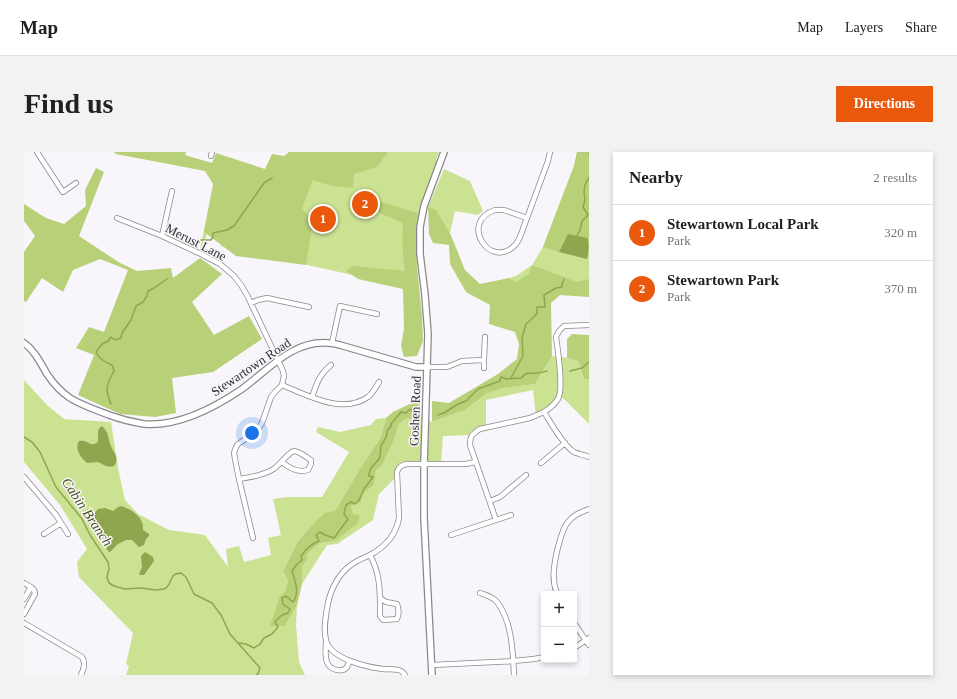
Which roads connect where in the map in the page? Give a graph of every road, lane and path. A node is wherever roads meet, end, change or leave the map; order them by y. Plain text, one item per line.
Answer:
1 (37, 152) edge
2 (444, 152) edge
3 (550, 152) edge
4 (76, 183) dead end
5 (172, 191) dead end
6 (117, 218) dead end
7 (527, 218) junction
8 (162, 236) junction
9 (251, 303) junction
10 (309, 307) dead end
11 (377, 314) dead end
12 (589, 325) edge
13 (486, 337) dead end
14 (24, 342) edge
15 (332, 343) junction
16 (484, 360) junction
17 (278, 361) junction
18 (331, 365) dead end
19 (428, 367) junction
20 (484, 368) dead end
21 (379, 382) dead end
22 (282, 386) junction
23 (312, 397) junction
24 (544, 412) junction
25 (565, 443) junction
26 (589, 457) edge
27 (282, 462) junction
28 (475, 462) junction
29 (541, 463) dead end
30 (424, 464) junction
31 (526, 475) dead end
32 (24, 477) edge
33 (239, 479) junction
34 (490, 501) junction
35 (589, 509) edge
36 (511, 515) dead end
37 (496, 520) junction
38 (61, 523) junction
39 (44, 534) dead end
40 (68, 534) dead end
41 (451, 535) dead end
42 (253, 538) dead end
43 (370, 555) junction
44 (24, 583) edge
45 (31, 587) junction
46 (556, 591) edge
47 (480, 593) dead end
48 (380, 598) junction
49 (24, 599) edge
50 (24, 614) edge
51 (24, 623) edge
52 (577, 627) edge
53 (326, 641) junction
54 (588, 641) edge
55 (577, 646) edge
56 (541, 659) edge
57 (349, 661) junction
58 (513, 661) junction
59 (432, 665) junction
60 (392, 672) edge
61 (80, 675) edge
62 (406, 675) edge
63 (432, 675) edge
64 (514, 675) edge

1 - 4 street
2 - 19 street, Goshen Road
3 - 7 street
5 - 8 street
6 - 8 street, Merust Lane
7 - 7 street
8 - 9 street, Merust Lane
9 - 10 street
9 - 17 street, Merust Lane
11 - 15 street
12 - 24 street
13 - 16 street
14 - 17 street, Stewartown Road
15 - 17 street, Stewartown Road
15 - 19 street, Stewartown Road
16 - 19 street
16 - 20 street
17 - 22 street, Merust Lane
18 - 23 street
19 - 30 street, Goshen Road
21 - 23 street
22 - 23 street
22 - 33 street
24 - 25 street
24 - 28 street
25 - 26 street
25 - 29 street
27 - 27 street
27 - 33 street
28 - 30 street
28 - 34 street
30 - 43 street
30 - 59 street, Goshen Road
31 - 34 street
32 - 38 street
33 - 42 street
34 - 37 street
35 - 46 street
36 - 37 street
37 - 41 street
38 - 39 street
38 - 40 street
43 - 48 street
43 - 53 street
44 - 45 street
45 - 49 street
45 - 50 street
47 - 58 street
48 - 48 street
51 - 61 street
52 - 54 street
53 - 57 street
53 - 57 street
54 - 55 street
56 - 58 street
57 - 60 street
58 - 59 street
58 - 64 street
59 - 63 street, Goshen Road
60 - 62 street

